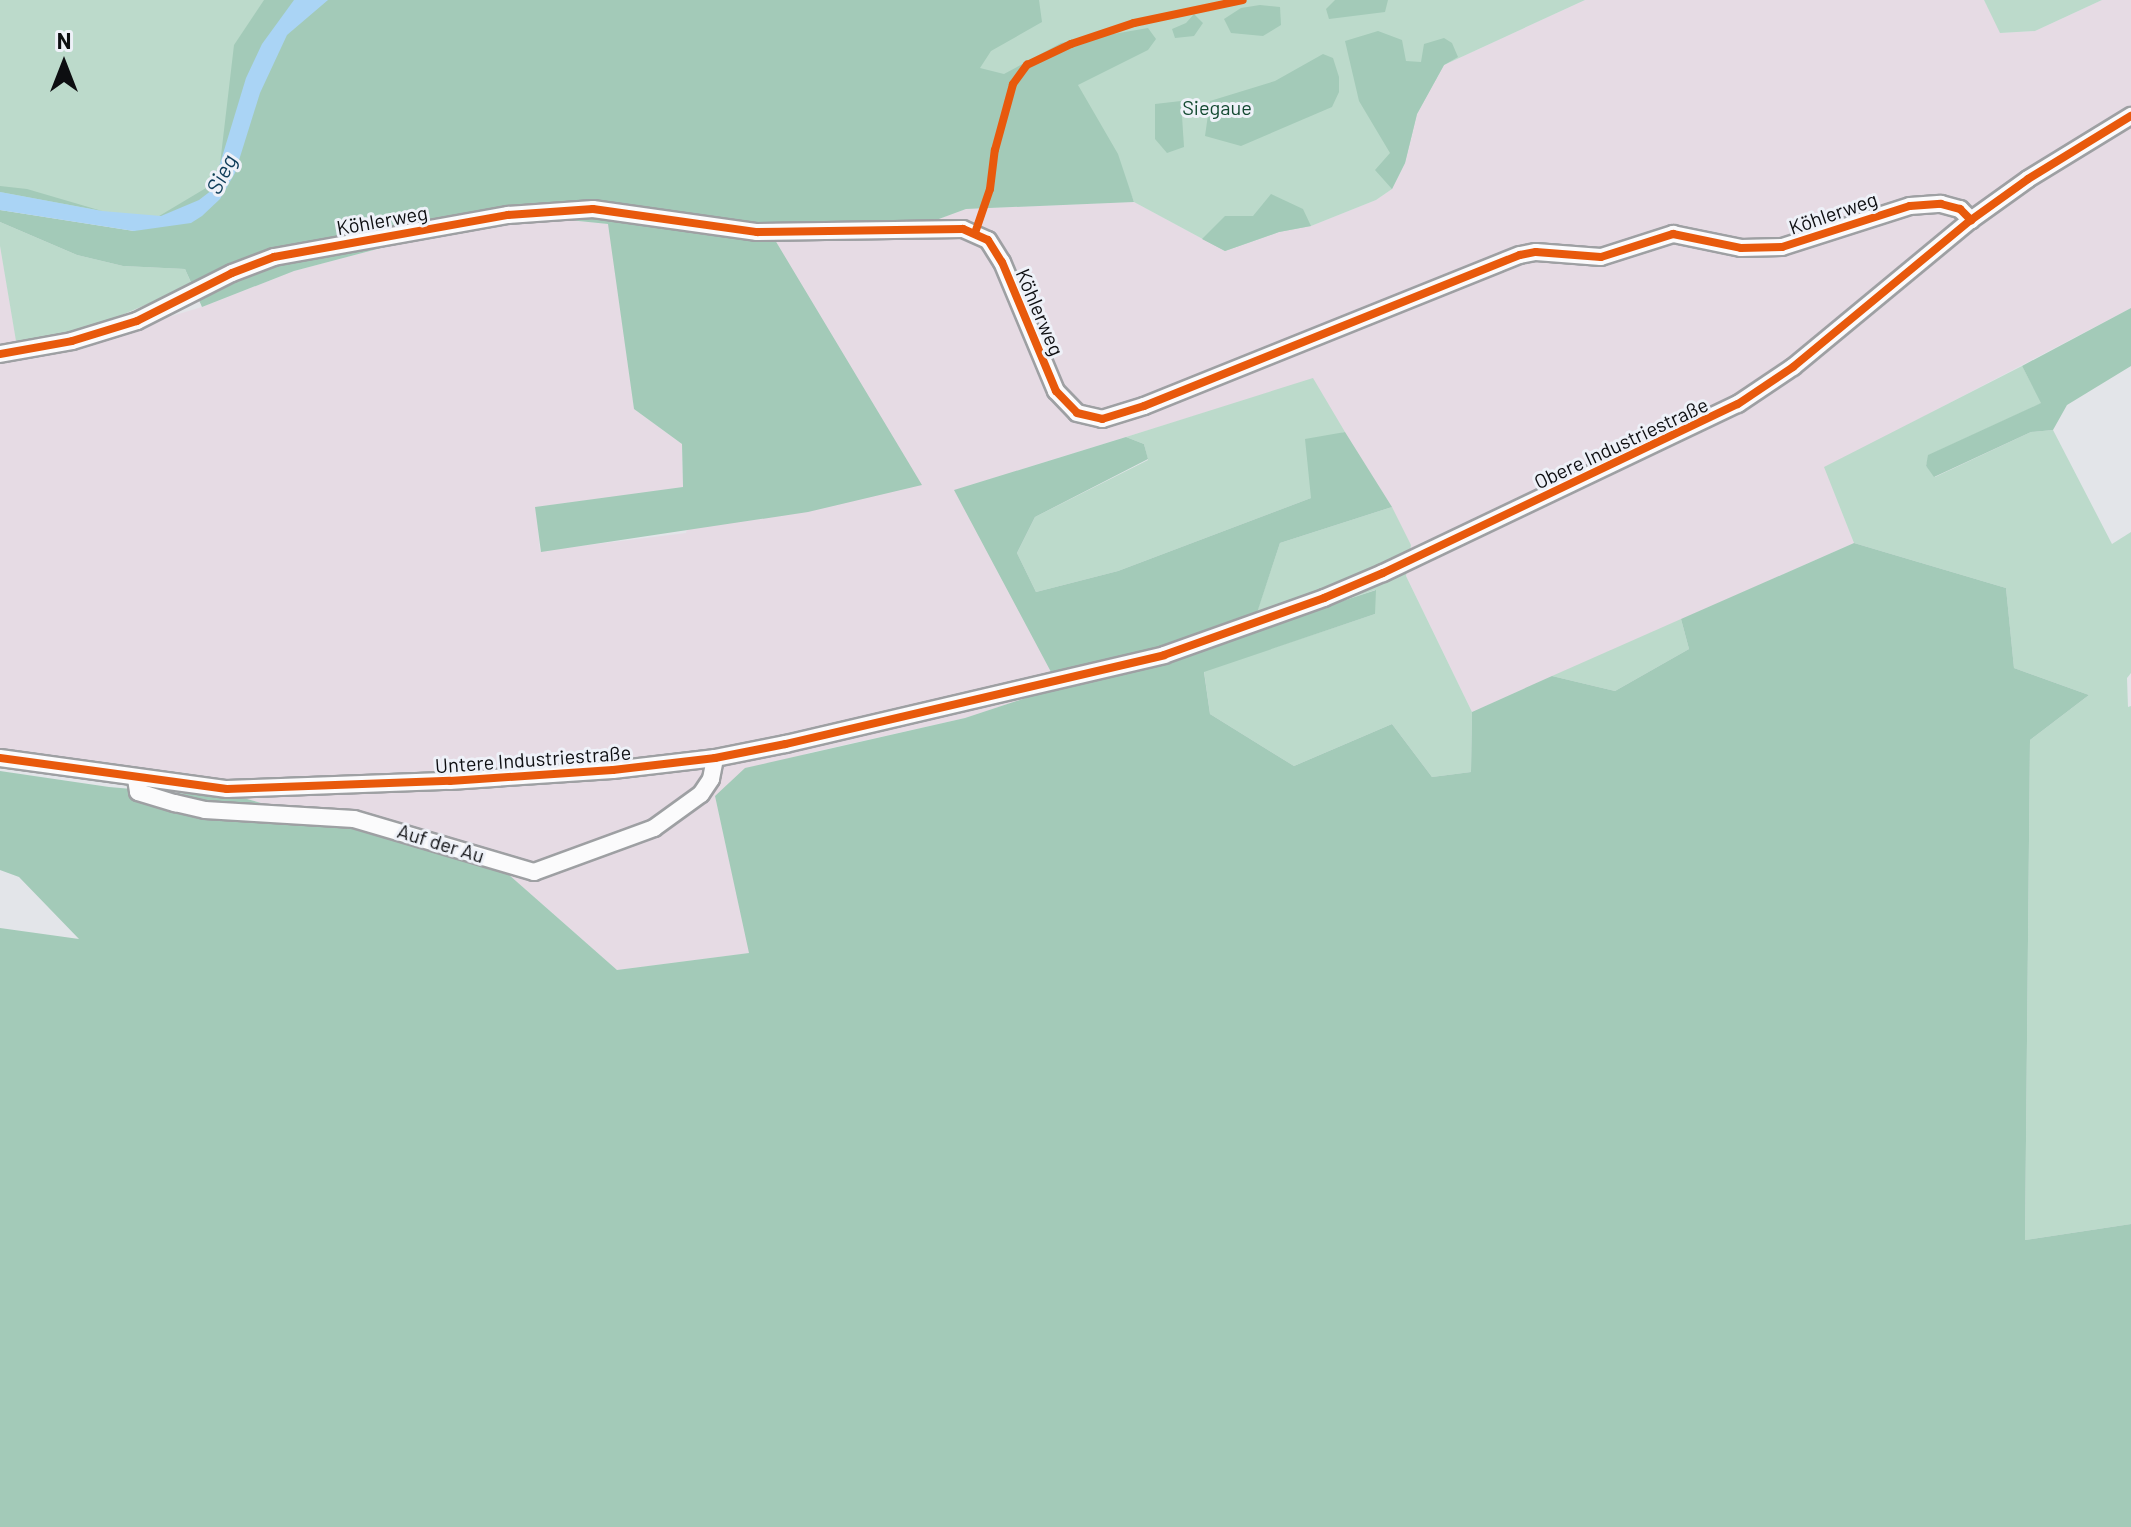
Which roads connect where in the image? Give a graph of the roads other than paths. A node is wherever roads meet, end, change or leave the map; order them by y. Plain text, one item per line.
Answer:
1 (2131, 116) edge
2 (1971, 220) junction
3 (0, 354) edge
4 (1062, 681) joint
5 (0, 758) edge
6 (715, 758) junction
7 (136, 779) junction

1 - 2 street, Obere Industriestraße
2 - 3 street, Köhlerweg
2 - 4 street, Obere Industriestraße
4 - 6 street, Untere Industriestraße
5 - 7 street, Untere Industriestraße
6 - 7 street, Untere Industriestraße
6 - 7 street, Auf der Au

